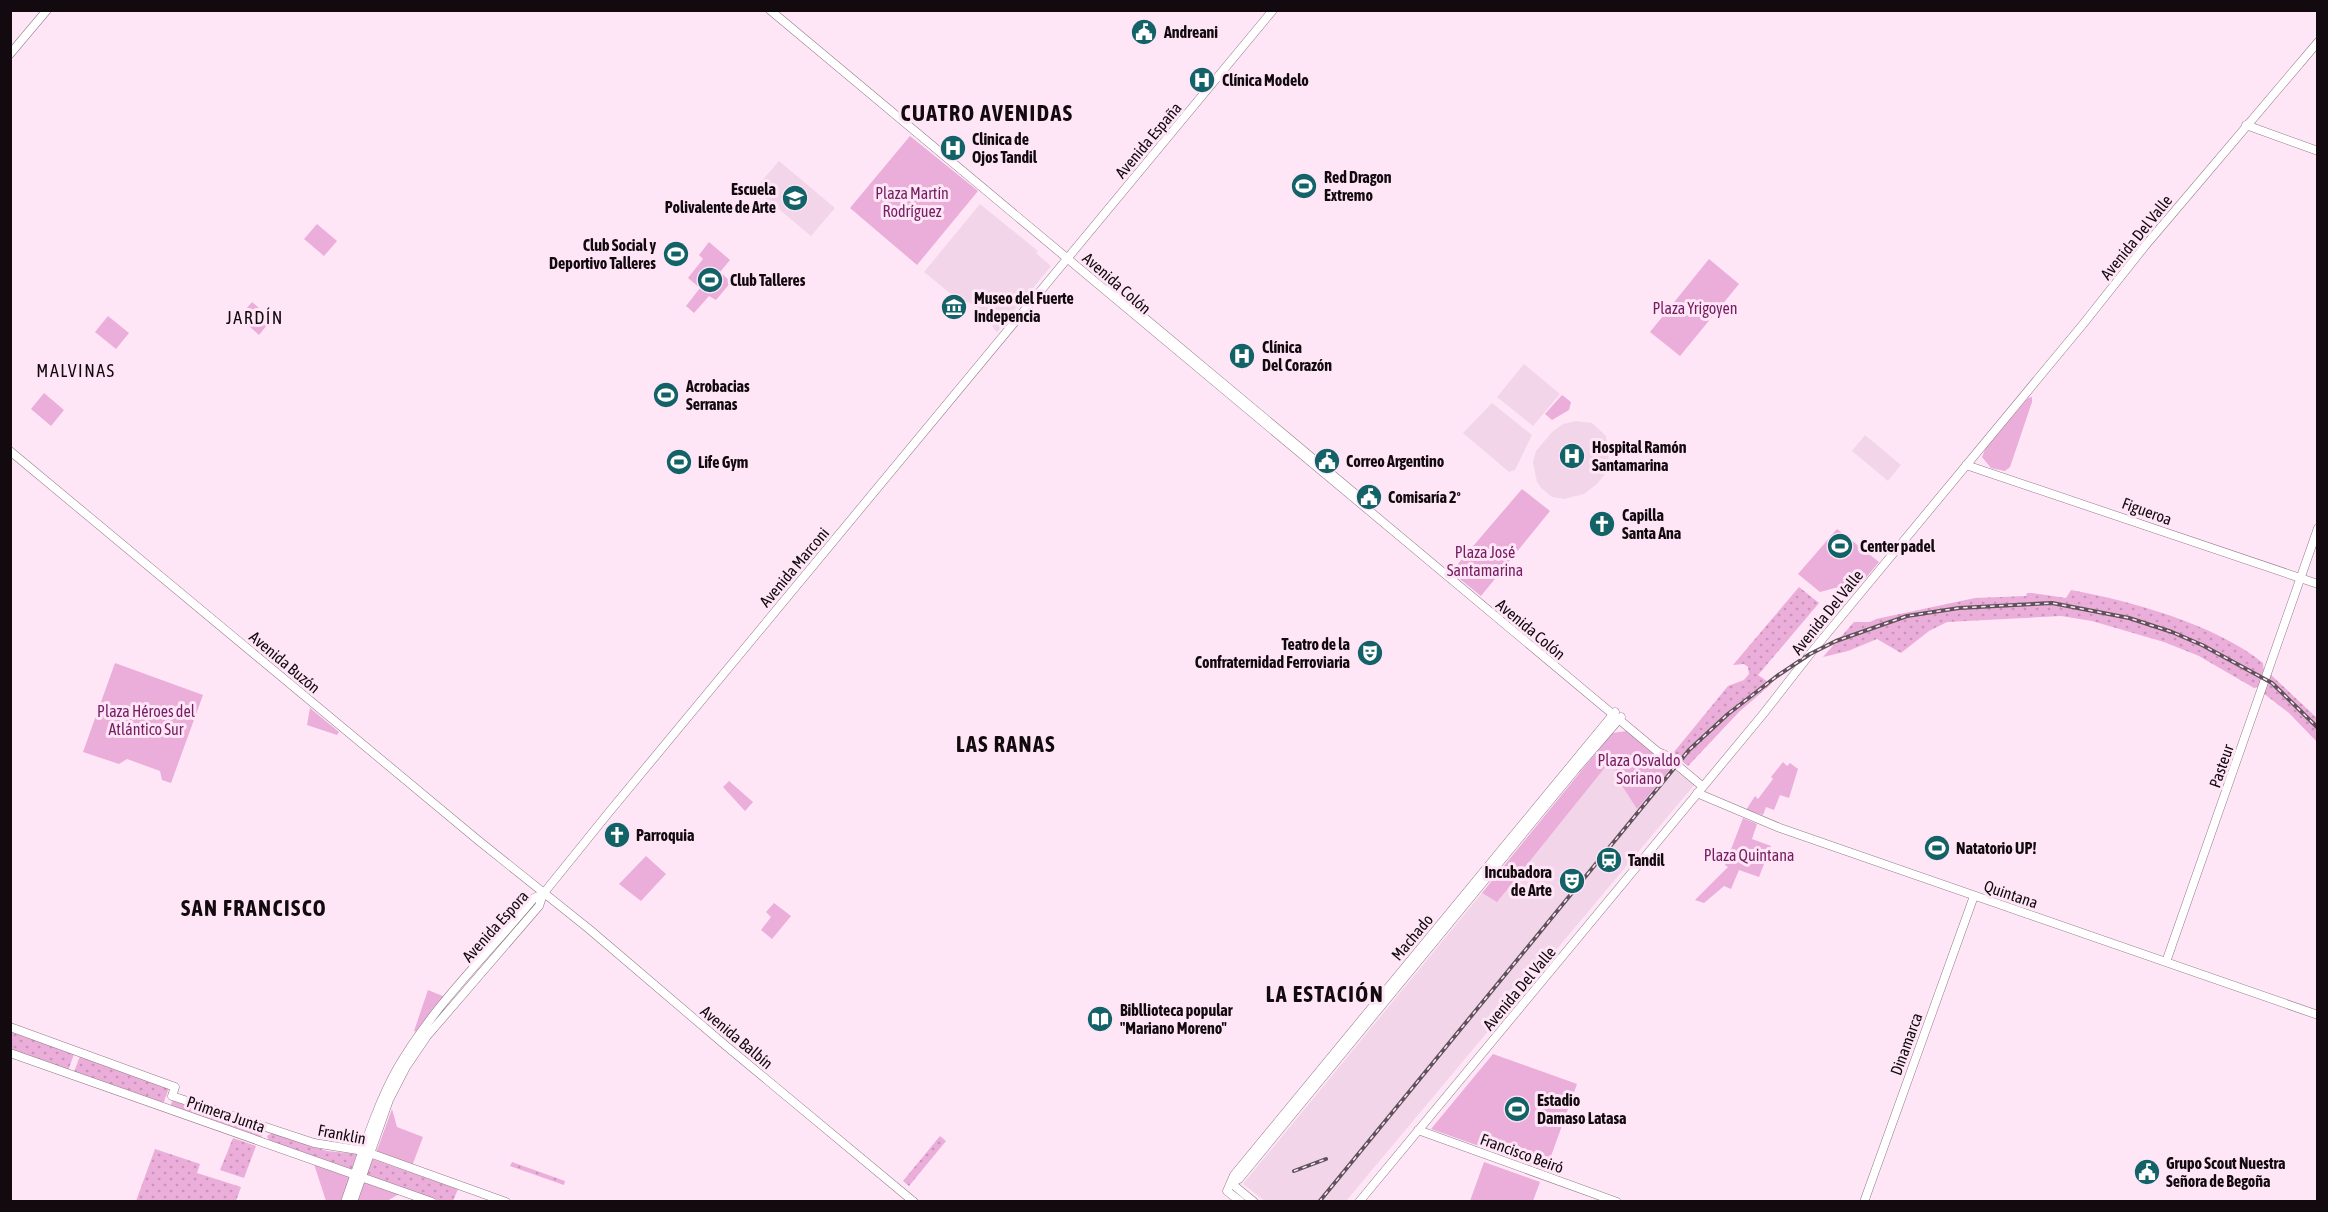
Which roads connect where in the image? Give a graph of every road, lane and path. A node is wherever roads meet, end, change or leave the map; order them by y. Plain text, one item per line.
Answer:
1 (41, 10) edge
2 (47, 10) edge
3 (770, 10) edge
4 (1273, 10) edge
5 (2317, 42) edge
6 (10, 47) edge
7 (10, 54) edge
8 (2246, 125) junction
9 (2318, 151) edge
10 (1068, 258) junction
11 (10, 451) edge
12 (1966, 465) junction
13 (2318, 528) edge
14 (2300, 578) junction
15 (2318, 584) edge
16 (1618, 716) junction
17 (1700, 790) junction
18 (543, 894) junction
19 (1974, 896) junction
20 (2166, 962) junction
21 (2318, 1015) edge
22 (10, 1027) edge
23 (10, 1053) edge
24 (1418, 1130) junction
25 (367, 1152) junction
26 (358, 1175) junction
27 (1229, 1187) junction
28 (345, 1202) edge
29 (353, 1202) edge
30 (432, 1202) edge
31 (506, 1202) edge
32 (914, 1202) edge
33 (1241, 1202) edge
34 (1254, 1202) edge
35 (1359, 1202) edge
36 (1617, 1202) edge
37 (1864, 1202) edge

1 - 6 main road
2 - 7 main road
3 - 10 main road, Avenida Colón
4 - 10 main road, Avenida España
5 - 8 main road, Avenida Del Valle
8 - 9 main road
8 - 12 main road, Avenida Del Valle
10 - 16 main road, Avenida Colón
10 - 18 main road, Avenida Marconi
11 - 18 main road, Avenida Buzón
12 - 14 main road, Figueroa
12 - 17 main road, Avenida Del Valle
13 - 14 main road, Pasteur
14 - 15 main road, Figueroa
14 - 20 main road, Pasteur
16 - 17 main road, Avenida Colón
16 - 27 main road, Machado
17 - 19 main road, Quintana
17 - 24 main road, Avenida Del Valle
18 - 25 main road, Avenida Espora
18 - 32 main road, Avenida Balbín
19 - 20 main road, Quintana
19 - 37 main road, Dinamarca
20 - 21 main road, Quintana
22 - 25 main road, Franklin
23 - 26 main road, Primera Junta
24 - 35 main road, Avenida Del Valle
24 - 36 main road, Francisco Beiró
25 - 26 main road, Avenida Espora
25 - 31 main road, Franklin
26 - 28 main road, Avenida Espora
26 - 29 main road, Avenida Espora
26 - 30 main road, Primera Junta
27 - 33 main road
27 - 34 main road

